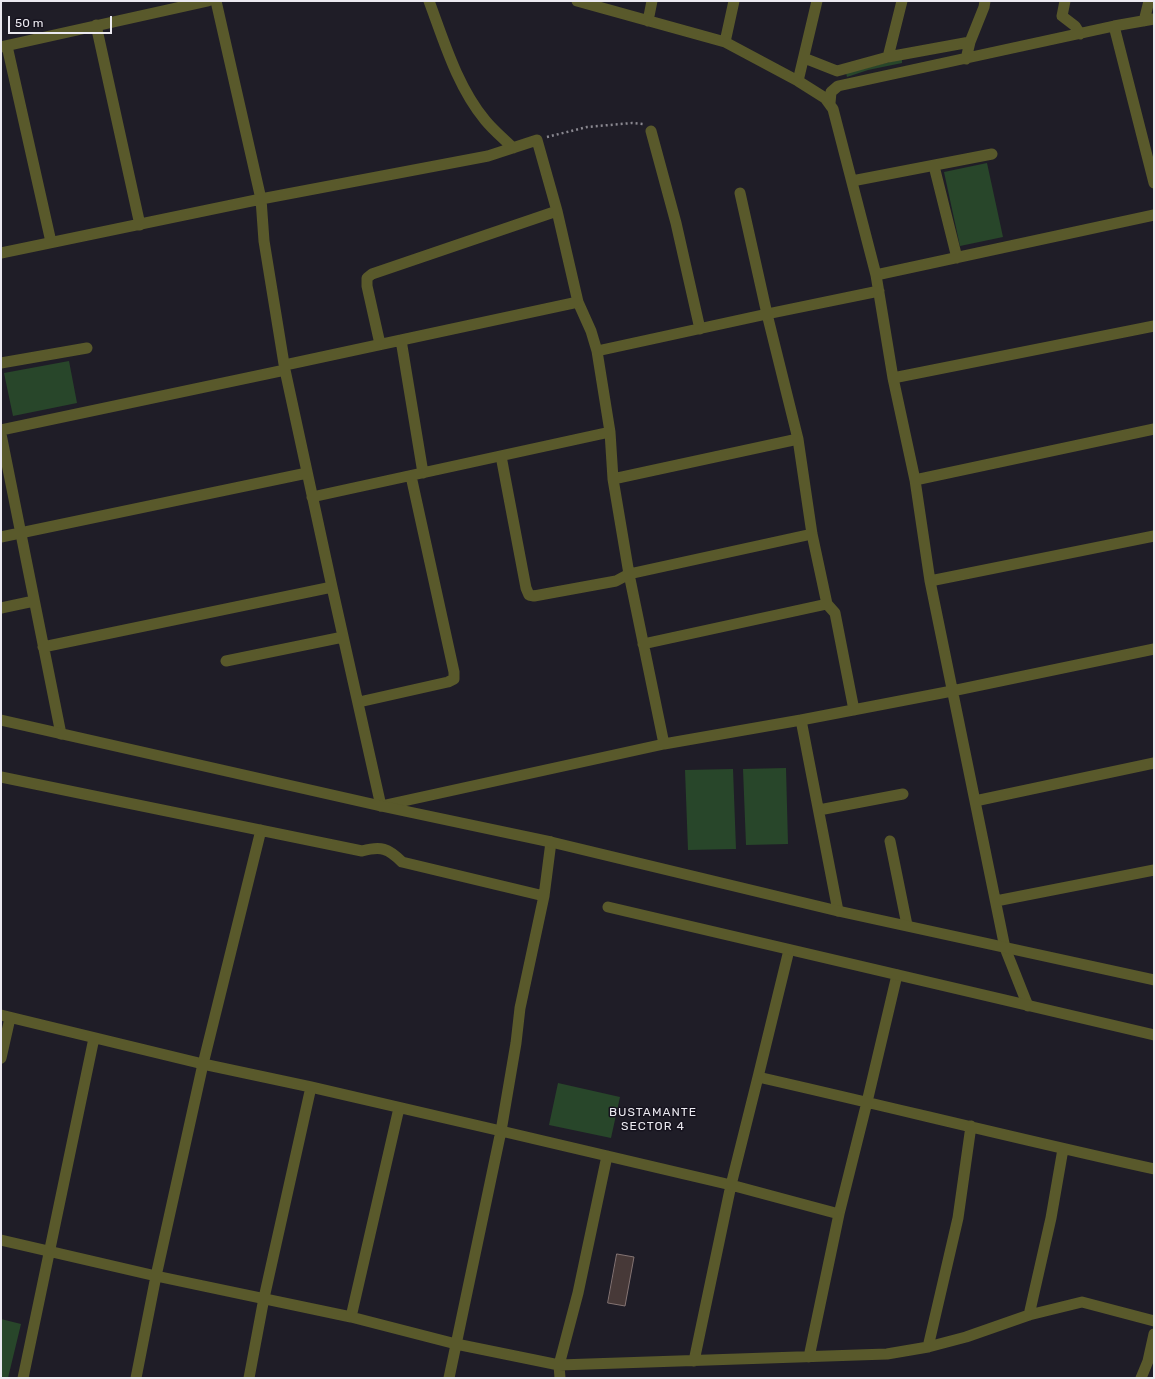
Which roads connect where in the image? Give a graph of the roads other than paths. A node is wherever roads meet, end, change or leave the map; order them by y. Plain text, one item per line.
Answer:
1 (208, 1) edge
2 (216, 1) edge
3 (429, 1) edge
4 (577, 1) edge
5 (652, 1) edge
6 (734, 1) edge
7 (817, 1) edge
8 (902, 1) edge
9 (985, 1) edge
10 (1065, 1) edge
11 (1148, 1) edge
12 (1149, 20) edge
13 (648, 21) junction
14 (96, 25) junction
15 (1114, 26) junction
16 (1080, 34) junction
17 (725, 42) junction
18 (970, 42) junction
19 (4, 46) edge
20 (888, 57) junction
21 (804, 58) junction
22 (966, 59) junction
23 (798, 81) junction
24 (830, 103) junction
25 (651, 131) road end
26 (513, 148) junction
27 (992, 154) dead end
28 (934, 166) junction
29 (852, 181) junction
30 (1154, 183) edge
31 (740, 193) dead end
32 (261, 200) junction
33 (556, 211) junction
34 (1154, 215) edge
35 (140, 225) junction
36 (51, 242) junction
37 (1, 253) edge
38 (958, 258) junction
39 (876, 275) junction
40 (878, 291) junction
41 (578, 302) junction
42 (767, 314) junction
43 (1154, 326) edge
44 (700, 329) junction
45 (401, 340) junction
46 (380, 344) junction
47 (87, 348) dead end
48 (597, 351) junction
49 (1, 363) edge
50 (285, 368) junction
51 (894, 378) junction
52 (1154, 429) edge
53 (1, 430) edge
54 (610, 432) junction
55 (1, 434) edge
56 (798, 439) junction
57 (501, 456) junction
58 (307, 473) junction
59 (423, 473) junction
60 (411, 476) junction
61 (613, 479) junction
62 (915, 480) junction
63 (312, 497) junction
64 (20, 533) junction
65 (812, 534) junction
66 (1154, 536) edge
67 (1, 537) edge
68 (629, 574) junction
69 (930, 580) junction
70 (332, 587) junction
71 (34, 601) junction
72 (826, 604) junction
73 (1, 608) edge
74 (343, 637) junction
75 (643, 644) junction
76 (44, 647) junction
77 (1154, 649) edge
78 (226, 661) dead end
79 (952, 691) junction
80 (359, 702) junction
81 (854, 710) junction
82 (1, 720) edge
83 (801, 720) junction
84 (61, 734) junction
85 (664, 744) junction
86 (1154, 764) edge
87 (1, 777) edge
88 (903, 794) dead end
89 (975, 801) junction
90 (381, 806) junction
91 (819, 810) junction
92 (261, 830) junction
93 (890, 841) dead end
94 (551, 842) junction
95 (1154, 870) edge
96 (544, 896) junction
97 (996, 901) junction
98 (608, 907) dead end
99 (838, 911) junction
100 (907, 925) junction
101 (1005, 948) junction
102 (789, 950) junction
103 (897, 975) junction
104 (1154, 980) edge
105 (1028, 1006) junction
106 (6, 1016) edge
107 (1154, 1035) edge
108 (94, 1038) junction
109 (1, 1058) edge
110 (203, 1064) junction
111 (758, 1077) junction
112 (311, 1087) junction
113 (867, 1102) junction
114 (399, 1108) junction
115 (971, 1126) junction
116 (501, 1131) junction
117 (1063, 1149) junction
118 (607, 1156) junction
119 (1154, 1169) edge
120 (730, 1185) junction
121 (838, 1214) junction
122 (1, 1240) edge
123 (49, 1250) junction
124 (156, 1276) junction
125 (264, 1298) junction
126 (1029, 1315) junction
127 (350, 1317) junction
128 (1154, 1321) edge
129 (1154, 1334) edge
130 (456, 1344) junction
131 (928, 1347) junction
132 (810, 1357) junction
133 (694, 1361) junction
134 (1151, 1362) edge
135 (559, 1365) junction
136 (23, 1378) edge
137 (136, 1378) edge
138 (249, 1378) edge
139 (449, 1378) edge
140 (560, 1378) edge
141 (1141, 1378) edge

1 - 14 street
2 - 32 street
3 - 26 street
4 - 13 street
5 - 13 street
6 - 17 street
7 - 21 street
8 - 20 street
9 - 18 street
10 - 16 street
11 - 12 street
12 - 15 street
13 - 17 street
14 - 19 street
14 - 35 street
15 - 16 street
15 - 30 street
16 - 22 street
17 - 23 street
18 - 20 street
18 - 22 street
19 - 36 street
20 - 21 street
21 - 23 street
22 - 24 street
23 - 24 street
24 - 29 street
25 - 44 street
26 - 32 street
26 - 33 street
27 - 28 street
28 - 29 street
28 - 38 street
29 - 39 street
31 - 42 street
32 - 35 street
32 - 50 street
33 - 41 street
33 - 46 street
34 - 38 street
35 - 36 street
36 - 37 street
38 - 39 street
39 - 40 street
40 - 42 street
40 - 51 street
41 - 45 street
41 - 48 street
42 - 44 street
42 - 56 street
43 - 51 street
44 - 48 street
45 - 46 street
45 - 59 street
46 - 50 street
47 - 49 street
48 - 54 street
50 - 53 street
50 - 58 street
51 - 62 street
52 - 62 street
54 - 57 street
54 - 61 street
55 - 64 street
56 - 61 street
56 - 65 street
57 - 59 street
57 - 68 street
58 - 63 street
58 - 64 street
59 - 60 street
60 - 63 street
60 - 80 street
61 - 68 street
62 - 69 street
63 - 70 street
64 - 67 street
64 - 71 street
65 - 68 street
65 - 72 street
66 - 69 street
68 - 75 street
69 - 79 street
70 - 74 street
70 - 76 street
71 - 73 street
71 - 76 street
72 - 75 street
72 - 81 street
74 - 78 street
74 - 80 street
75 - 85 street
76 - 84 street
77 - 79 street
79 - 81 street
79 - 89 street
80 - 90 street
81 - 83 street
82 - 84 street
83 - 85 street
83 - 91 street
84 - 90 street
85 - 90 street
86 - 89 street
87 - 92 street
88 - 91 street
89 - 97 street
90 - 94 street
91 - 99 street
92 - 96 street
92 - 110 street
93 - 100 street
94 - 96 street
94 - 99 street
95 - 97 street
96 - 116 street
97 - 101 street
98 - 102 street
99 - 100 street
100 - 101 street
101 - 104 street
101 - 105 street
102 - 103 street
102 - 111 street
103 - 105 street
103 - 113 street
105 - 107 street
106 - 108 street
106 - 109 street
108 - 110 street
108 - 123 street
110 - 112 street
110 - 124 street
111 - 113 street
111 - 120 street
112 - 114 street
112 - 125 street
113 - 115 street
113 - 121 street
114 - 116 street
114 - 127 street
115 - 117 street
115 - 131 street
116 - 118 street
116 - 130 street
117 - 119 street
117 - 126 street
118 - 120 street
118 - 135 street
120 - 121 street
120 - 133 street
121 - 132 street
122 - 123 street
123 - 124 street
123 - 136 street
124 - 125 street
124 - 137 street
125 - 127 street
125 - 138 street
126 - 128 street
126 - 131 street
127 - 130 street
129 - 134 street
130 - 135 street
130 - 139 street
131 - 132 street
132 - 133 street
133 - 135 street
134 - 141 street
135 - 140 street

